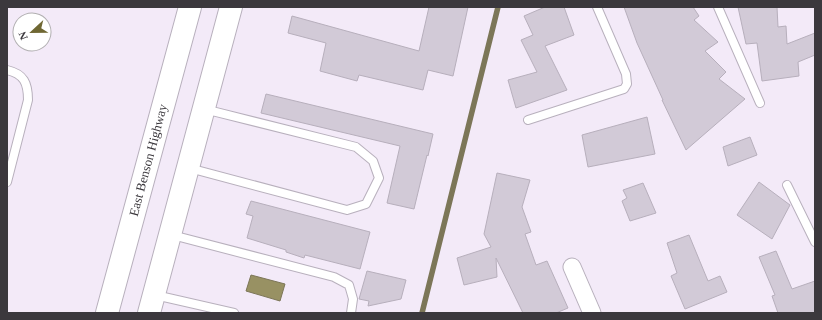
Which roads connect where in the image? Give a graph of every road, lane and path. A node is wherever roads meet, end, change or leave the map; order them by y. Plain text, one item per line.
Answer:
1 (190, 7) edge
2 (231, 7) edge
3 (597, 7) edge
4 (718, 7) edge
5 (7, 70) edge
6 (760, 103) dead end
7 (203, 109) junction
8 (528, 120) dead end
9 (188, 168) junction
10 (7, 182) edge
11 (786, 185) dead end
12 (170, 234) junction
13 (815, 242) edge
14 (572, 267) dead end
15 (152, 304) edge
16 (107, 313) edge
17 (234, 313) edge
18 (351, 313) edge
19 (592, 313) edge

1 - 16 main road, East Benson Highway
2 - 7 main road
3 - 8 lane
4 - 6 lane
5 - 10 lane
7 - 9 main road
7 - 9 lane
9 - 12 main road
11 - 13 lane
12 - 15 main road
12 - 18 lane
14 - 19 street
15 - 17 lane

